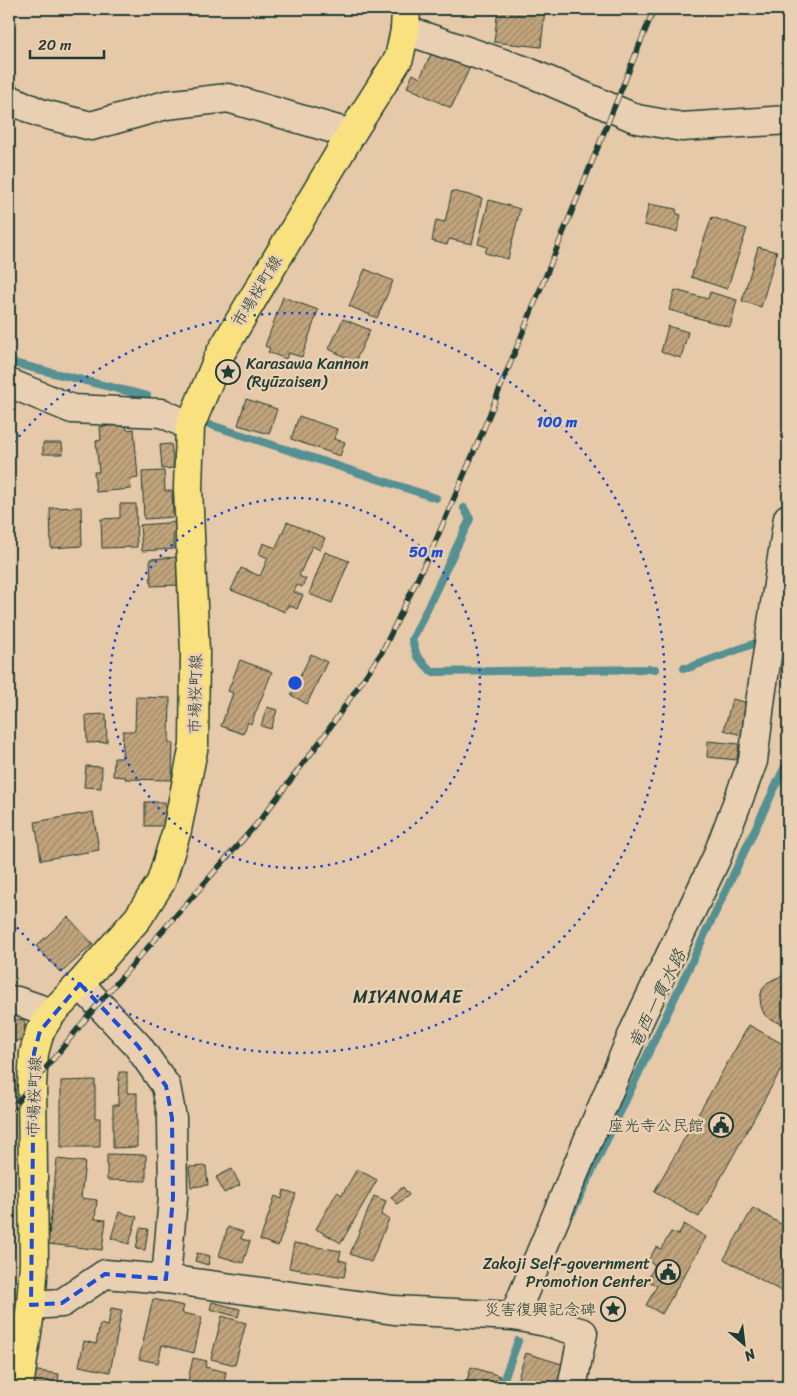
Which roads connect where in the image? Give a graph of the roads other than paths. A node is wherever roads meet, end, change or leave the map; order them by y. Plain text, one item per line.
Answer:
1 (405, 19) edge
2 (9, 99) edge
3 (788, 120) edge
4 (350, 134) junction
5 (9, 383) edge
6 (190, 426) junction
7 (788, 518) edge
8 (80, 984) junction
9 (9, 1000) edge
10 (52, 1013) junction
11 (166, 1279) junction
12 (30, 1305) junction
13 (514, 1316) junction
14 (19, 1387) edge
15 (572, 1387) edge

1 - 3 street
1 - 4 main road, 市場桜町線
2 - 4 street
4 - 6 main road, 市場桜町線
5 - 6 street
6 - 8 main road, 市場桜町線
7 - 13 street
8 - 10 main road, 市場桜町線
8 - 11 street
9 - 10 street
10 - 12 main road, 市場桜町線
11 - 12 street
11 - 13 street
12 - 14 main road, 市場桜町線
13 - 15 street

